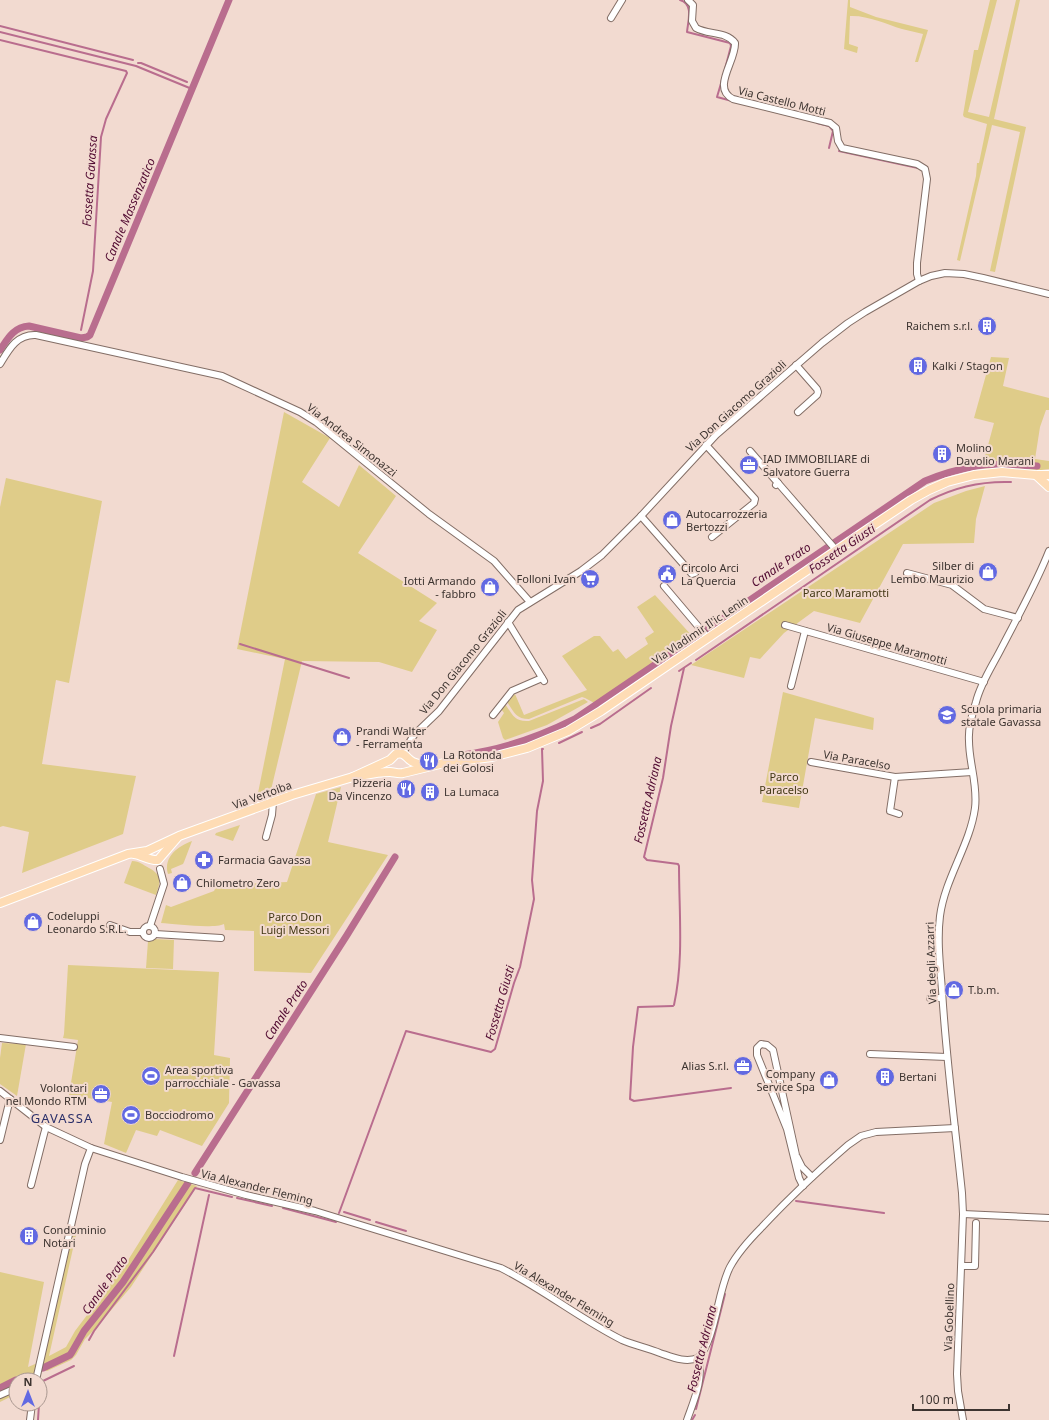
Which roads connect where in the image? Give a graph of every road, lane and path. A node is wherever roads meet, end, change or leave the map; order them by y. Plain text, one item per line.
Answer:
1 (622, 0) edge
2 (688, 0) edge
3 (611, 18) dead end
4 (919, 281) junction
5 (1049, 294) edge
6 (0, 364) edge
7 (796, 365) junction
8 (798, 412) dead end
9 (706, 445) junction
10 (750, 451) dead end
11 (1036, 475) junction
12 (1049, 475) edge
13 (1049, 486) edge
14 (641, 516) junction
15 (712, 537) dead end
16 (833, 546) junction
17 (1049, 551) edge
18 (695, 573) dead end
19 (907, 573) dead end
20 (664, 586) dead end
21 (530, 602) junction
22 (1018, 618) junction
23 (508, 622) junction
24 (785, 625) dead end
25 (805, 631) junction
26 (706, 635) junction
27 (984, 682) junction
28 (791, 686) dead end
29 (493, 715) dead end
30 (402, 754) junction
31 (390, 760) junction
32 (409, 760) junction
33 (811, 762) dead end
34 (432, 766) junction
35 (393, 772) junction
36 (406, 772) junction
37 (972, 772) junction
38 (353, 777) junction
39 (895, 777) junction
40 (273, 802) junction
41 (900, 814) dead end
42 (178, 836) junction
43 (266, 837) dead end
44 (153, 848) junction
45 (128, 854) junction
46 (157, 859) junction
47 (0, 902) edge
48 (110, 925) dead end
49 (150, 926) junction
50 (143, 932) junction
51 (155, 934) junction
52 (221, 938) dead end
53 (930, 998) dead end
54 (942, 998) junction
55 (0, 1038) edge
56 (74, 1047) dead end
57 (870, 1054) dead end
58 (947, 1057) junction
59 (0, 1091) edge
60 (10, 1099) junction
61 (46, 1127) junction
62 (955, 1128) junction
63 (0, 1140) edge
64 (91, 1148) junction
65 (812, 1177) junction
66 (31, 1185) dead end
67 (803, 1186) junction
68 (963, 1214) junction
69 (1049, 1218) edge
70 (976, 1223) dead end
71 (962, 1266) junction
72 (698, 1358) junction
73 (37, 1372) edge
74 (687, 1420) edge
75 (962, 1420) edge

1 - 3 street
2 - 4 street, Via Castello Motti
4 - 5 street, Via Don Giacomo Grazioli
4 - 7 street, Via Don Giacomo Grazioli
6 - 21 street, Via Andrea Simonazzi
7 - 8 street, Via Don Giacomo Grazioli
7 - 9 street, Via Don Giacomo Grazioli
9 - 14 street, Via Don Giacomo Grazioli
9 - 15 street
10 - 16 street
11 - 12 main road, Via Vladimir Il'ic Lenin
11 - 13 main road
11 - 16 main road, Via Vladimir Il'ic Lenin
14 - 18 street
14 - 21 street, Via Don Giacomo Grazioli
16 - 26 main road, Via Vladimir Il'ic Lenin
17 - 22 street, Via degli Azzarri
19 - 22 street
20 - 26 street, Via Vladimir Il'ic Lenin
21 - 23 street, Via Don Giacomo Grazioli
22 - 27 street, Via degli Azzarri
23 - 29 street
23 - 30 street, Via Don Giacomo Grazioli
24 - 25 street, Via Giuseppe Maramotti
25 - 27 street, Via Giuseppe Maramotti
25 - 28 street
26 - 34 main road, Via Vladimir Il'ic Lenin
27 - 37 street, Via degli Azzarri
30 - 31 main road
30 - 32 main road, Via Vladimir Il'ic Lenin
31 - 35 main road
31 - 38 main road
32 - 34 main road, Via Vladimir Il'ic Lenin
32 - 36 main road
33 - 39 street, Via Paracelso
34 - 36 main road, Via Vladimir Il'ic Lenin
35 - 36 main road, Via Vladimir Il'ic Lenin
35 - 38 main road, Via Vladimir Il'ic Lenin
37 - 39 street, Via Paracelso
37 - 54 street, Via degli Azzarri
38 - 40 main road, Via Vertoiba
39 - 41 street
40 - 42 main road, Via Vertoiba
40 - 43 street
42 - 44 main road, Via Vertoiba
42 - 46 main road
44 - 45 main road, Via Vertoiba
44 - 46 main road
44 - 46 main road
45 - 46 main road
45 - 47 main road
46 - 49 street
48 - 50 street
49 - 50 street
49 - 51 street
50 - 51 street
51 - 52 street
53 - 54 street
54 - 58 street, Via degli Azzarri
55 - 56 street
57 - 58 street
58 - 62 street, Via degli Azzarri
59 - 60 street, Via Alexander Fleming
60 - 61 street, Via Alexander Fleming
60 - 63 street
61 - 64 street, Via Alexander Fleming
61 - 66 street
62 - 65 street
62 - 68 street, Via degli Azzarri
64 - 72 street, Via Alexander Fleming
64 - 73 street
65 - 67 street
65 - 67 street
67 - 72 street
68 - 69 street
68 - 71 street, Via Gobellino
70 - 71 street
71 - 75 street, Via Gobellino
72 - 74 street

